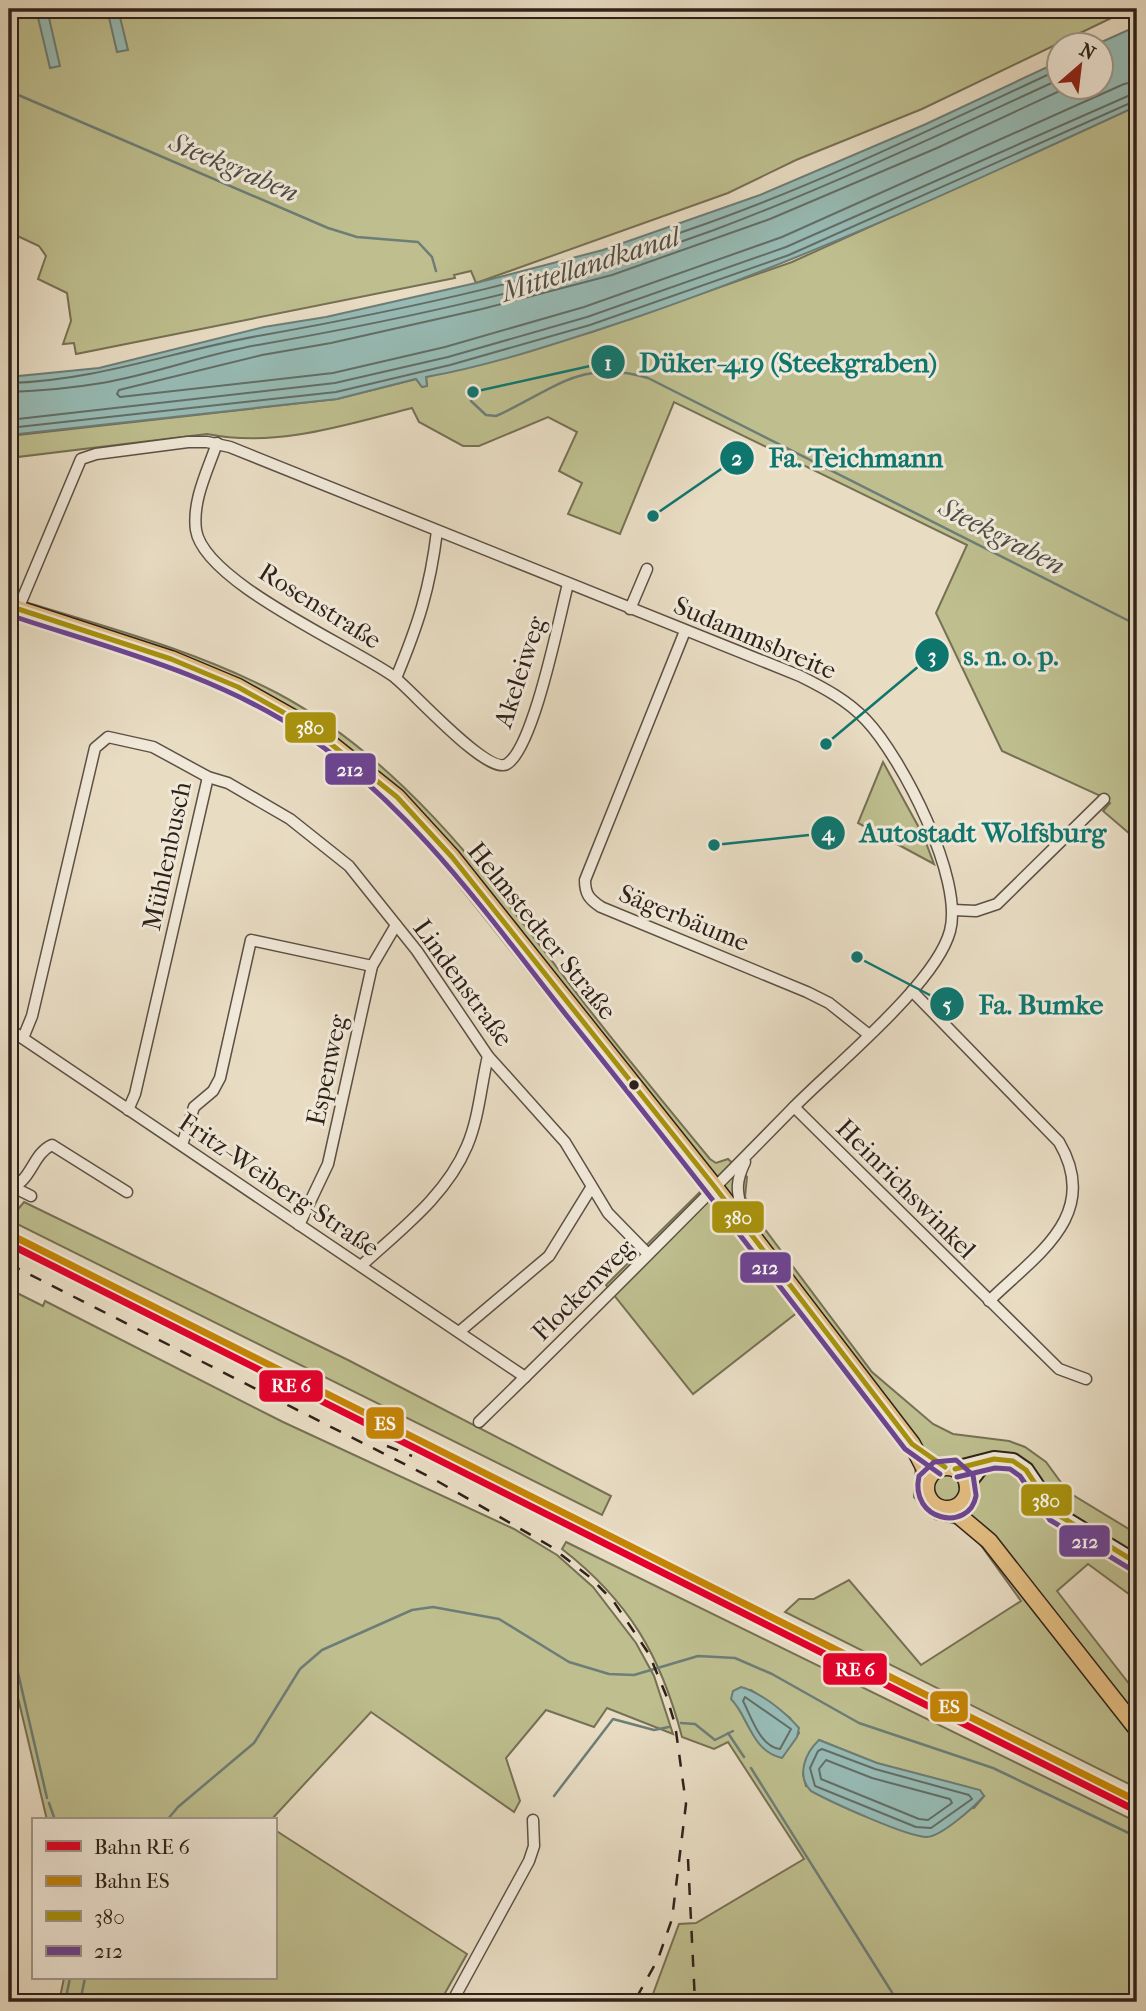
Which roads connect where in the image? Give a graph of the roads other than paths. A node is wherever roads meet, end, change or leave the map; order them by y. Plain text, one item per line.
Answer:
1 (217, 443) junction
2 (437, 531) junction
3 (647, 569) dead end
4 (568, 584) junction
5 (13, 607) edge
6 (630, 609) junction
7 (685, 631) junction
8 (396, 678) junction
9 (501, 766) joint
10 (208, 777) junction
11 (1104, 799) dead end
12 (953, 910) junction
13 (396, 925) junction
14 (372, 966) junction
15 (912, 990) junction
16 (9, 1029) edge
17 (868, 1034) junction
18 (23, 1038) junction
19 (488, 1056) junction
20 (794, 1107) junction
21 (128, 1110) junction
22 (182, 1145) junction
23 (748, 1156) junction
24 (11, 1186) edge
25 (714, 1186) junction
26 (591, 1188) junction
27 (127, 1192) dead end
28 (31, 1196) dead end
29 (743, 1223) junction
30 (299, 1225) junction
31 (648, 1254) junction
32 (361, 1266) junction
33 (989, 1301) junction
34 (459, 1332) junction
35 (525, 1377) junction
36 (1086, 1379) dead end
37 (479, 1422) dead end
38 (912, 1444) junction
39 (986, 1461) junction
40 (950, 1468) junction
41 (929, 1477) junction
42 (966, 1492) junction
43 (951, 1509) junction
44 (989, 1541) junction
45 (1137, 1563) edge
46 (1137, 1729) edge
47 (533, 1820) dead end
48 (452, 2002) edge

1 - 2 street, Sudammsbreite
1 - 5 street
1 - 8 street, Rosenstraße
2 - 4 street, Sudammsbreite
2 - 8 street
3 - 6 street
4 - 6 street, Sudammsbreite
4 - 9 street, Akeleiweg
5 - 25 main road, Helmstedter Straße
6 - 7 street, Sudammsbreite
7 - 12 street, Sudammsbreite
7 - 17 street, Sägerbäume
8 - 9 street, Rosenstraße
10 - 13 street, Lindenstraße
10 - 18 street, Mühlenbusch
10 - 21 street, Mühlenbusch
11 - 12 street
12 - 15 street, Sudammsbreite
13 - 14 street, Espenweg
13 - 19 street, Lindenstraße
14 - 22 street
14 - 30 street, Espenweg
15 - 17 street, Sudammsbreite
15 - 33 street
16 - 18 street, Fritz-Weiberg-Straße
17 - 20 street, Sudammsbreite
18 - 21 street, Fritz-Weiberg-Straße
19 - 26 street, Lindenstraße
19 - 32 street
20 - 23 street, Sudammsbreite
20 - 33 street, Heinrichswinkel
21 - 22 street, Fritz-Weiberg-Straße
22 - 30 street, Fritz-Weiberg-Straße
23 - 25 street, Sudammsbreite
23 - 29 street, Sudammsbreite
24 - 27 street
24 - 28 street
25 - 29 main road, Helmstedter Straße
25 - 31 street, Flockenweg
26 - 31 street, Lindenstraße
26 - 34 street
29 - 38 main road, Helmstedter Straße
30 - 32 street, Fritz-Weiberg-Straße
31 - 35 street, Flockenweg
32 - 34 street, Fritz-Weiberg-Straße
33 - 36 street, Heinrichswinkel
34 - 35 street, Fritz-Weiberg-Straße
35 - 37 street, Flockenweg
38 - 40 main road, Helmstedter Straße
38 - 41 main road, Helmstedter Straße
39 - 40 main road
39 - 42 main road
39 - 45 main road
40 - 41 main road
40 - 42 main road
41 - 43 main road
42 - 43 main road
42 - 44 main road
43 - 44 main road
44 - 46 main road
47 - 48 street

